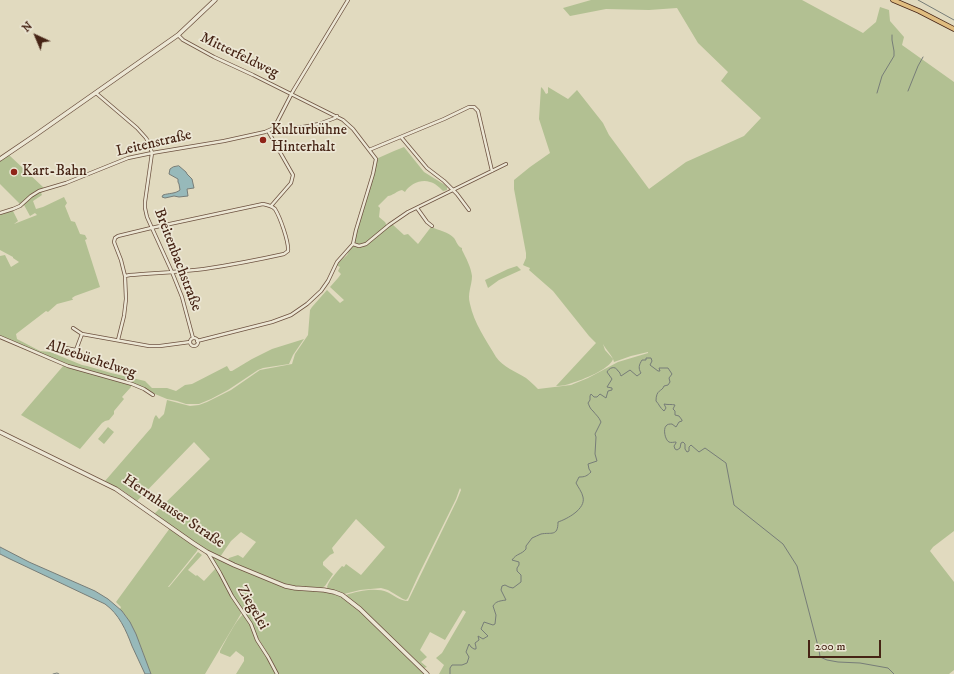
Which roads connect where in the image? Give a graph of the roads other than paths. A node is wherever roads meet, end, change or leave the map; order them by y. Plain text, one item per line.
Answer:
1 (215, 0) edge
2 (348, 0) edge
3 (894, 0) edge
4 (954, 30) edge
5 (178, 35) junction
6 (96, 93) junction
7 (292, 94) junction
8 (337, 116) junction
9 (274, 128) junction
10 (268, 131) junction
11 (401, 137) junction
12 (369, 150) junction
13 (152, 153) junction
14 (0, 158) edge
15 (506, 164) dead end
16 (492, 171) junction
17 (453, 190) junction
18 (271, 206) junction
19 (417, 208) junction
20 (470, 210) dead end
21 (0, 213) edge
22 (432, 226) dead end
23 (151, 228) junction
24 (353, 244) junction
25 (172, 272) junction
26 (125, 276) junction
27 (73, 328) dead end
28 (82, 334) junction
29 (0, 337) edge
30 (193, 338) junction
31 (118, 340) junction
32 (197, 341) junction
33 (190, 342) junction
34 (66, 348) dead end
35 (153, 395) dead end
36 (0, 432) edge
37 (207, 552) junction
38 (277, 674) edge
39 (427, 674) edge

1 - 5 street
2 - 7 street
3 - 4 main road
5 - 6 street
5 - 7 street, Mitterfeldweg
6 - 13 street
6 - 14 street
7 - 8 street
7 - 9 street
8 - 9 street, Leitenstraße
8 - 12 street
9 - 10 street, Leitenstraße
10 - 13 street, Leitenstraße
10 - 18 street
11 - 12 street
11 - 16 street
11 - 17 street
12 - 24 street
13 - 21 street, Leitenstraße
13 - 23 street, Breitenbachstraße
15 - 16 street
16 - 17 street
17 - 19 street
17 - 20 street
18 - 23 street
18 - 25 street
19 - 22 street
19 - 24 street
23 - 25 street, Breitenbachstraße
23 - 26 street
24 - 32 street
25 - 26 street
25 - 30 street, Breitenbachstraße
26 - 31 street
27 - 28 street
28 - 31 street
28 - 34 street
29 - 35 street, Alleebüchelweg
30 - 32 street
30 - 33 street
31 - 33 street
32 - 33 street
36 - 37 street, Herrnhauser Straße
37 - 38 street, Ziegelei
37 - 39 street, Herrnhauser Straße

